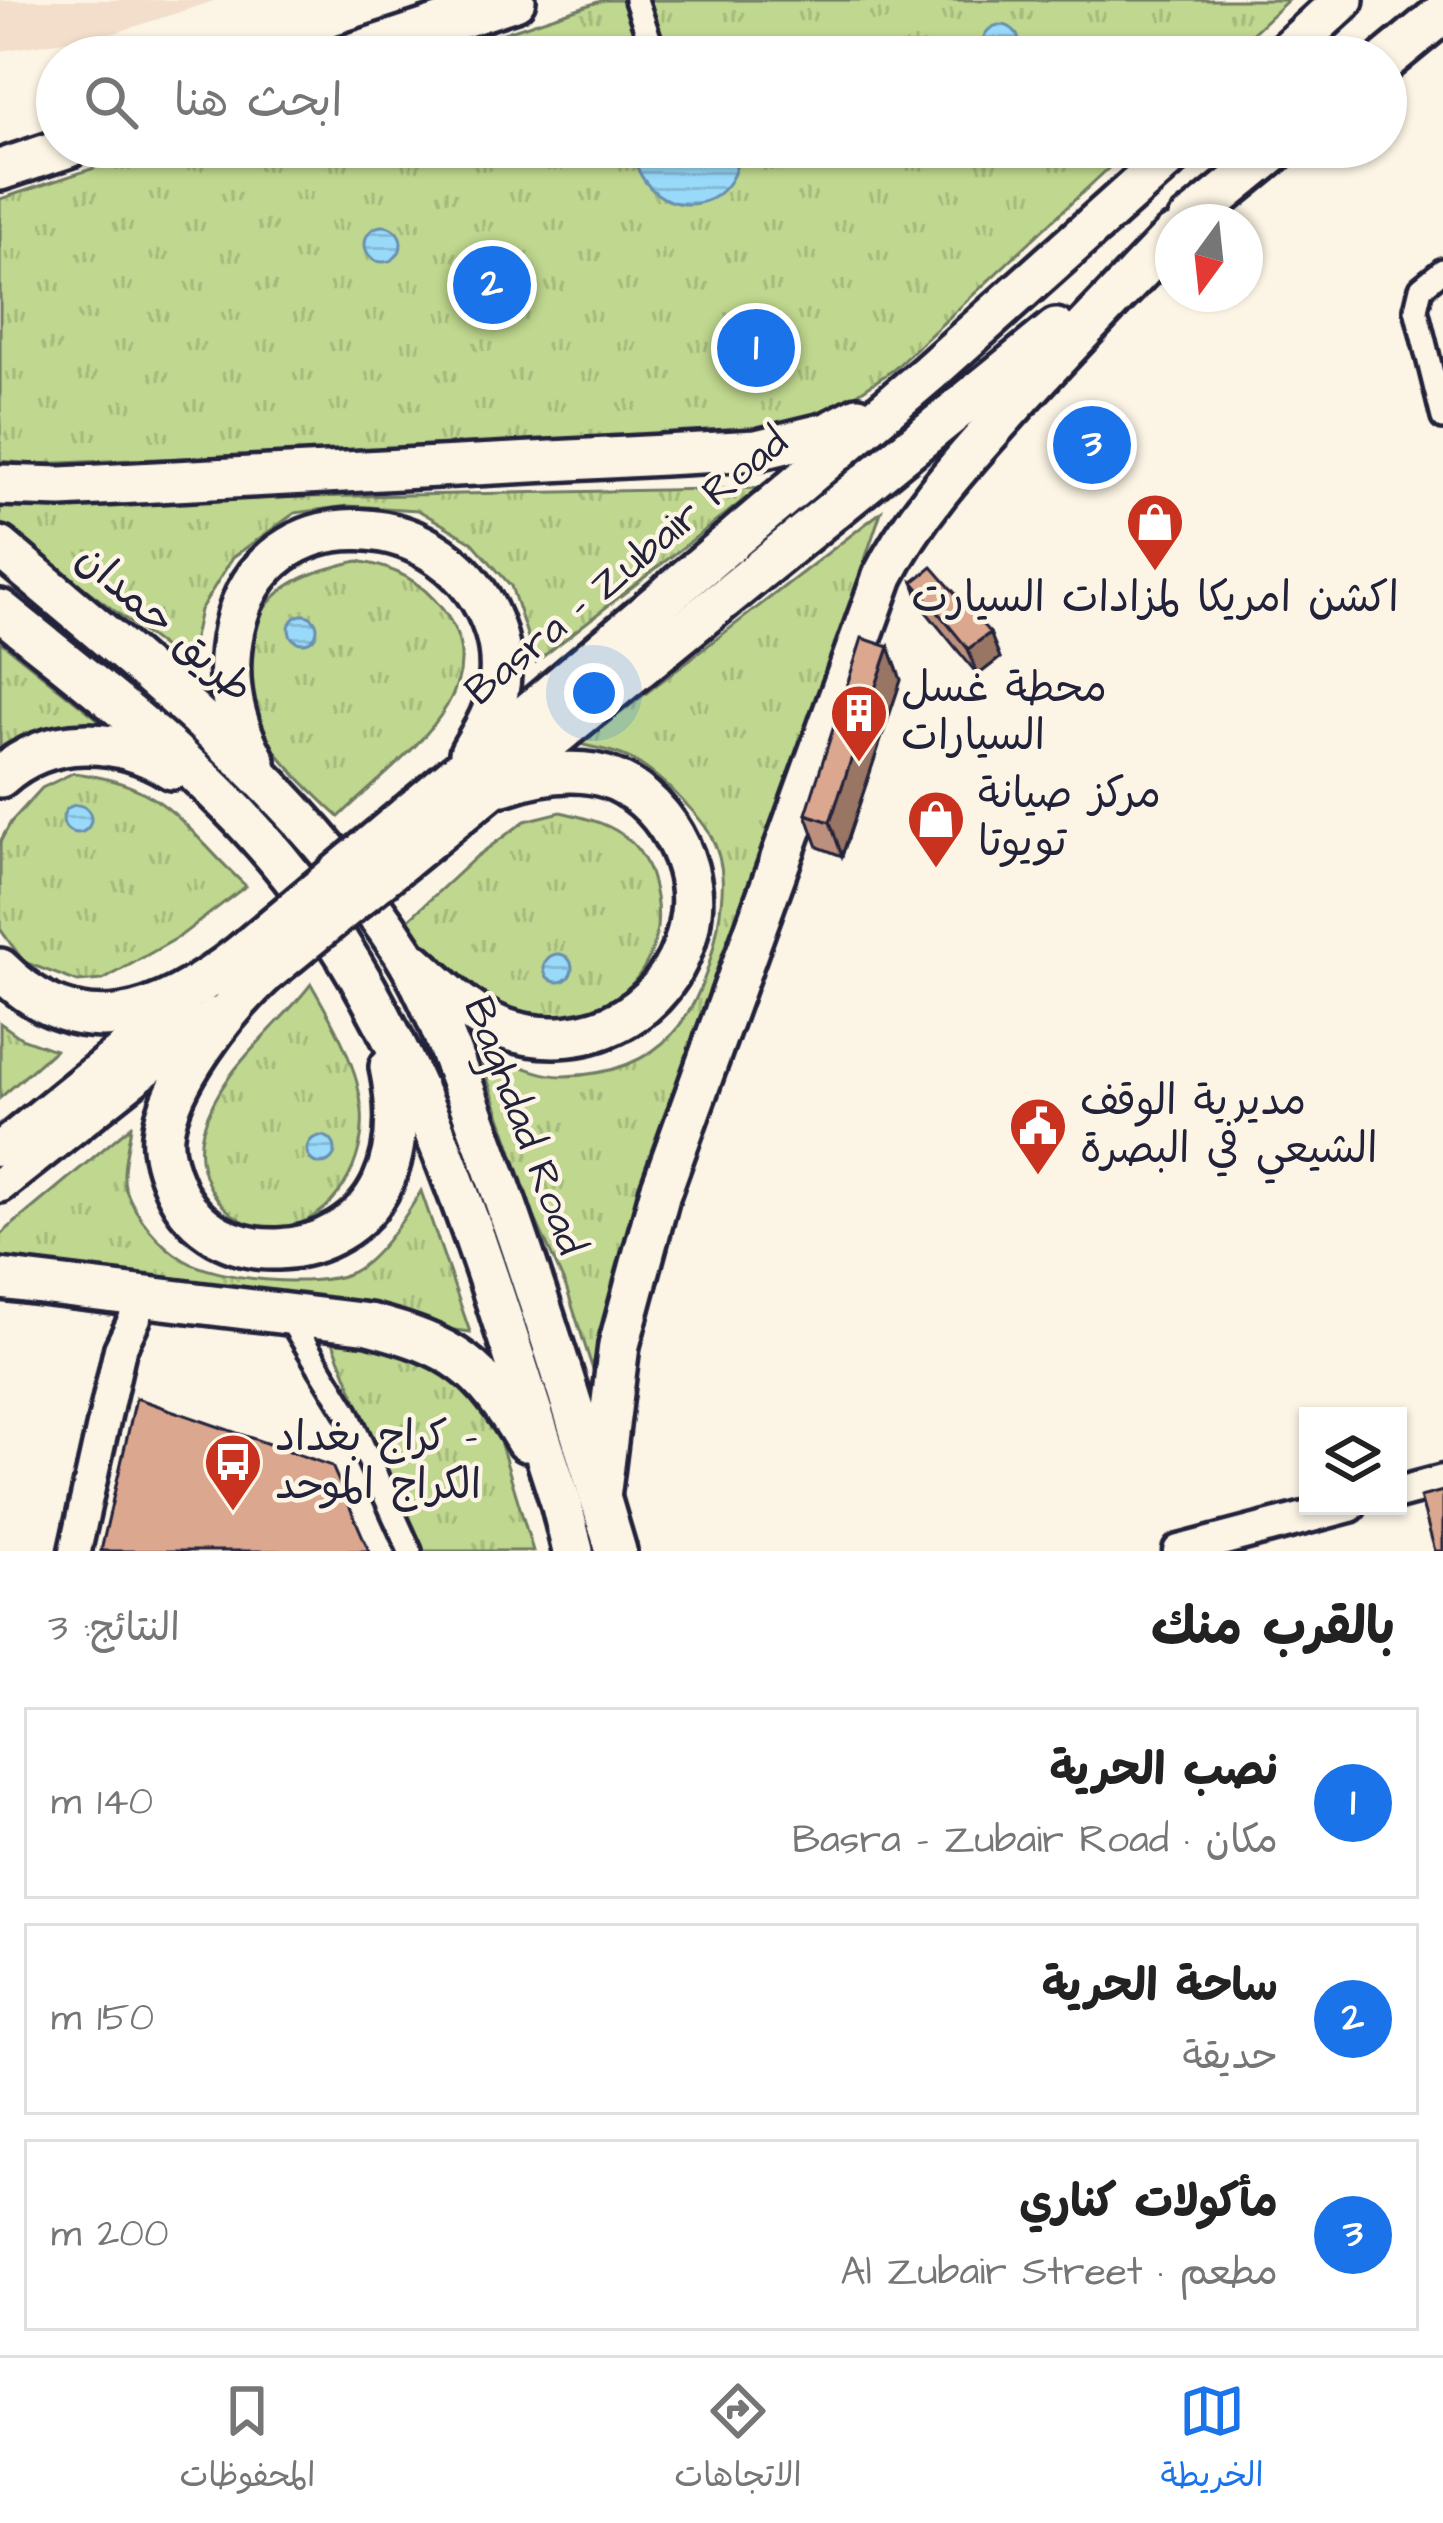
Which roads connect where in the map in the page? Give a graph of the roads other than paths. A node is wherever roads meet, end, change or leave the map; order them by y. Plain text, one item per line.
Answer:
1 (515, 0) edge
2 (636, 0) edge
3 (1343, 0) edge
4 (1443, 13) edge
5 (406, 36) edge
6 (648, 36) edge
7 (1304, 36) edge
8 (1407, 43) edge
9 (36, 158) edge
10 (1158, 168) edge
11 (1254, 168) edge
12 (0, 170) edge
13 (1210, 204) edge
14 (1155, 249) edge
15 (1155, 254) edge
16 (1443, 270) edge
17 (929, 373) junction
18 (1443, 418) edge
19 (0, 484) edge
20 (0, 547) edge
21 (0, 610) edge
22 (263, 776) junction
23 (0, 777) edge
24 (468, 786) junction
25 (232, 808) junction
26 (406, 956) junction
27 (0, 968) edge
28 (242, 973) junction
29 (379, 1015) junction
30 (0, 1149) edge
31 (0, 1185) edge
32 (0, 1279) edge
33 (137, 1297) junction
34 (286, 1312) junction
35 (1443, 1481) edge
36 (1407, 1491) edge
37 (581, 1500) junction
38 (1316, 1515) edge
39 (75, 1551) edge
40 (410, 1551) edge
41 (573, 1551) edge
42 (616, 1551) edge
43 (1179, 1551) edge

1 - 5 highway
2 - 6 street
3 - 7 highway
4 - 8 highway
9 - 12 highway
10 - 17 highway, Basra - Zubair Road
11 - 13 highway
14 - 24 highway
15 - 37 highway
16 - 18 street
17 - 19 highway
17 - 24 highway, Basra - Zubair Road
20 - 22 highway, طريق حمدان
21 - 25 highway
22 - 24 highway
22 - 26 highway, Baghdad Road
23 - 25 highway
24 - 26 highway
24 - 28 highway, bridge
25 - 29 highway, Baghdad Road
26 - 37 highway, Baghdad Road
27 - 28 highway
28 - 29 highway
28 - 30 main road
28 - 31 main road
29 - 37 highway, Baghdad Road
32 - 33 highway
33 - 34 highway
33 - 39 street
34 - 37 highway
34 - 40 street
35 - 36 street
37 - 41 highway, Baghdad Road
37 - 42 highway, Baghdad Road
38 - 43 street

